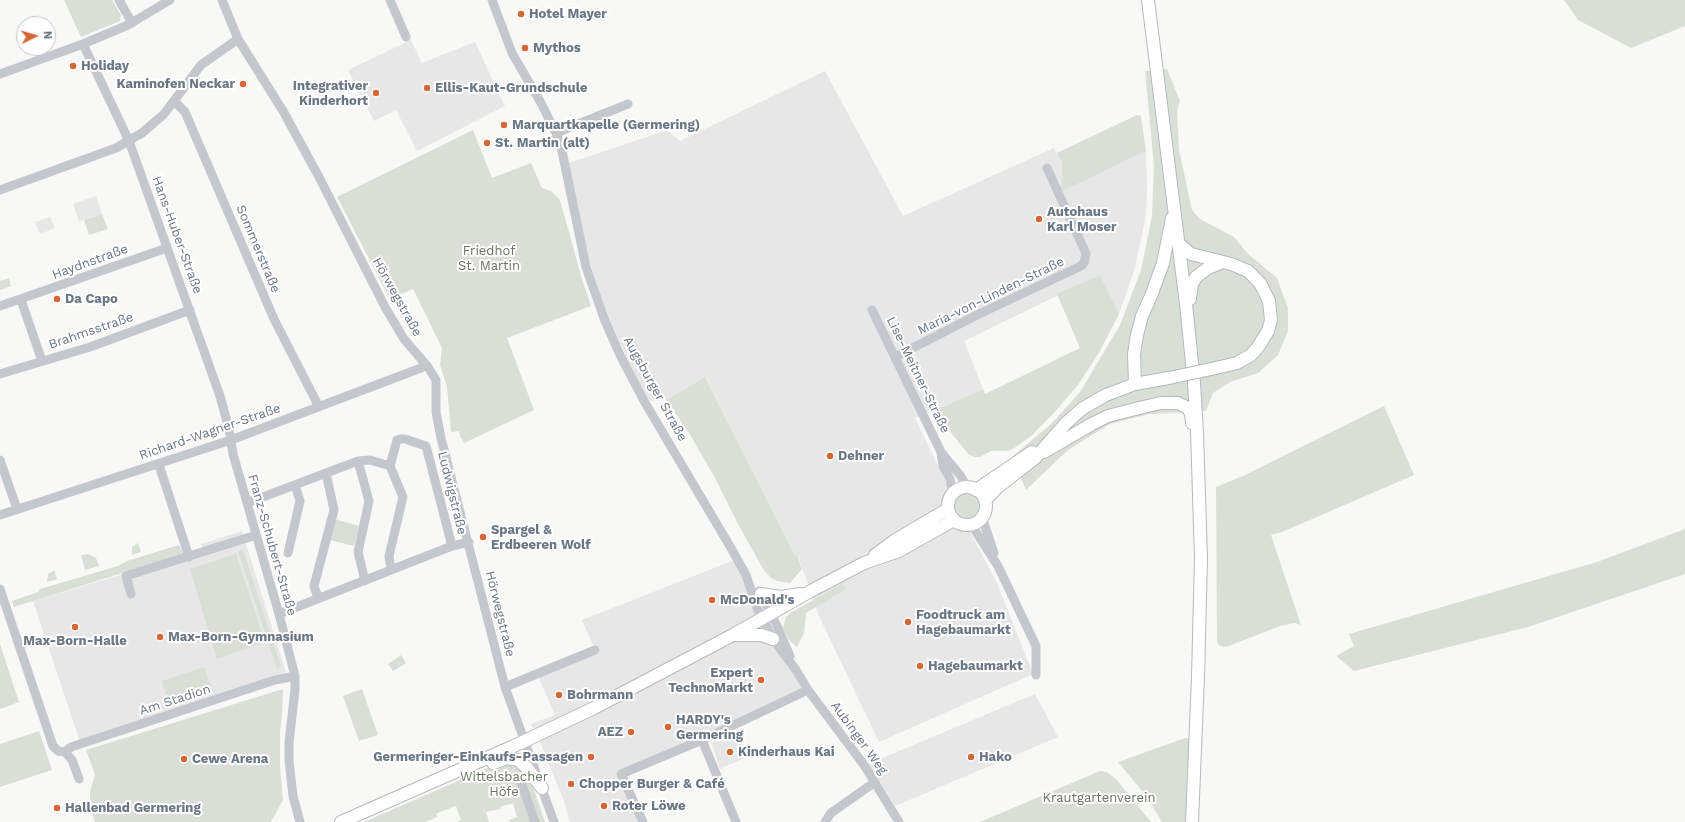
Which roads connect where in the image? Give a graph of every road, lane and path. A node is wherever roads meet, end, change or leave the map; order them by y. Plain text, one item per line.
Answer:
1 (119, 0) edge
2 (170, 0) edge
3 (222, 0) edge
4 (390, 0) edge
5 (492, 0) edge
6 (1148, 0) edge
7 (132, 23) junction
8 (406, 36) dead end
9 (238, 39) junction
10 (83, 44) junction
11 (0, 74) edge
12 (174, 101) junction
13 (628, 104) dead end
14 (556, 133) junction
15 (129, 141) junction
16 (1047, 168) dead end
17 (0, 190) edge
18 (1174, 205) junction
19 (1179, 244) junction
20 (167, 248) junction
21 (1223, 262) junction
22 (21, 300) junction
23 (1186, 304) junction
24 (0, 306) edge
25 (190, 310) junction
26 (872, 310) dead end
27 (895, 357) junction
28 (42, 361) junction
29 (425, 364) junction
30 (0, 374) edge
31 (1135, 384) junction
32 (319, 407) junction
33 (1197, 432) junction
34 (1051, 439) junction
35 (231, 440) junction
36 (941, 452) junction
37 (1035, 458) junction
38 (0, 460) edge
39 (358, 461) junction
40 (159, 465) junction
41 (390, 466) junction
42 (326, 473) junction
43 (295, 485) junction
44 (971, 489) junction
45 (953, 493) junction
46 (984, 500) junction
47 (247, 503) junction
48 (17, 509) junction
49 (0, 515) edge
50 (951, 515) junction
51 (982, 517) junction
52 (971, 524) junction
53 (256, 535) junction
54 (469, 542) junction
55 (452, 546) junction
56 (288, 553) dead end
57 (189, 556) junction
58 (998, 566) junction
59 (391, 570) junction
60 (746, 575) junction
61 (366, 581) junction
62 (0, 589) edge
63 (809, 592) junction
64 (131, 594) dead end
65 (761, 594) junction
66 (318, 598) junction
67 (279, 614) junction
68 (767, 616) junction
69 (731, 636) junction
70 (773, 639) junction
71 (595, 650) dead end
72 (796, 670) junction
73 (1036, 675) dead end
74 (295, 676) junction
75 (505, 687) junction
76 (808, 690) junction
77 (702, 740) junction
78 (524, 741) junction
79 (65, 752) junction
80 (79, 779) dead end
81 (520, 779) dead end
82 (875, 782) junction
83 (419, 788) junction
84 (542, 788) junction
85 (300, 822) edge
86 (341, 822) edge
87 (535, 822) edge
88 (554, 822) edge
89 (643, 822) edge
90 (736, 822) edge
91 (825, 822) edge
92 (899, 822) edge
93 (1192, 822) edge

1 - 7 street
2 - 7 street
3 - 9 street, Hörwegstraße
4 - 8 street
5 - 14 street, Augsburger Straße
6 - 18 main road
7 - 10 street
9 - 12 street
9 - 29 street, Hörwegstraße
10 - 11 street
10 - 15 street, Hans-Huber-Straße
12 - 15 street
12 - 32 street, Sommerstraße
13 - 14 street
14 - 60 street, Augsburger Straße
15 - 17 street
15 - 20 street, Hans-Huber-Straße
16 - 27 street, Maria-von-Linden-Straße
18 - 19 main road
18 - 31 main road
19 - 21 main road
19 - 23 main road
20 - 22 street, Haydnstraße
20 - 25 street, Hans-Huber-Straße
21 - 23 main road
21 - 31 main road, bridge
22 - 24 street, Haydnstraße
22 - 28 street
23 - 33 main road
25 - 28 street, Brahmsstraße
25 - 35 street, Hans-Huber-Straße
26 - 27 street, Lise-Meitner-Straße
27 - 36 street, Lise-Meitner-Straße
28 - 30 street, Brahmsstraße
29 - 32 street, Richard-Wagner-Straße
29 - 54 street, Hörwegstraße
31 - 34 main road
32 - 35 street, Richard-Wagner-Straße
33 - 37 main road
33 - 93 main road
34 - 37 main road
34 - 44 main road
35 - 40 street, Richard-Wagner-Straße
35 - 47 street, Franz-Schubert-Straße
36 - 44 street, Lise-Meitner-Straße
36 - 45 street, Lise-Meitner-Straße
37 - 46 main road
38 - 48 street
39 - 41 street
39 - 42 street
39 - 61 street
40 - 48 street, Richard-Wagner-Straße
40 - 57 street
41 - 55 street, Ludwigstraße
41 - 59 street
42 - 43 street
42 - 66 street
43 - 47 street
43 - 56 street
44 - 45 main road
44 - 46 main road
45 - 50 main road
46 - 51 main road
47 - 53 street, Franz-Schubert-Straße
48 - 49 street, Richard-Wagner-Straße
50 - 52 main road
50 - 63 main road
51 - 52 main road
51 - 58 street
52 - 58 street
53 - 57 street
53 - 67 street, Franz-Schubert-Straße
54 - 55 street, Ludwigstraße
54 - 75 street, Hörwegstraße
55 - 59 street, Ludwigstraße
57 - 64 street
58 - 73 street
59 - 61 street, Ludwigstraße
60 - 65 street, Augsburger Straße
60 - 68 street, Augsburger Straße
61 - 66 street, Ludwigstraße
62 - 79 street
63 - 65 main road
63 - 68 main road
65 - 68 street, Augsburger Straße
66 - 67 street, Ludwigstraße
67 - 74 street, Franz-Schubert-Straße
68 - 69 main road
68 - 70 street, Aubinger Weg
68 - 72 street, Aubinger Weg
69 - 70 main road
69 - 78 main road
70 - 72 street, Aubinger Weg
71 - 75 street
72 - 76 street, Aubinger Weg
74 - 79 street, Am Stadion
74 - 85 street, Franz-Schubert-Straße
75 - 78 street, Hörwegstraße
76 - 77 street
76 - 82 street, Aubinger Weg
77 - 89 street
77 - 90 street
78 - 83 main road
78 - 84 street, Hörwegstraße
79 - 80 street
81 - 87 street
82 - 91 street
82 - 92 street, Aubinger Weg
83 - 84 main road
83 - 86 main road
84 - 88 street, Hörwegstraße

